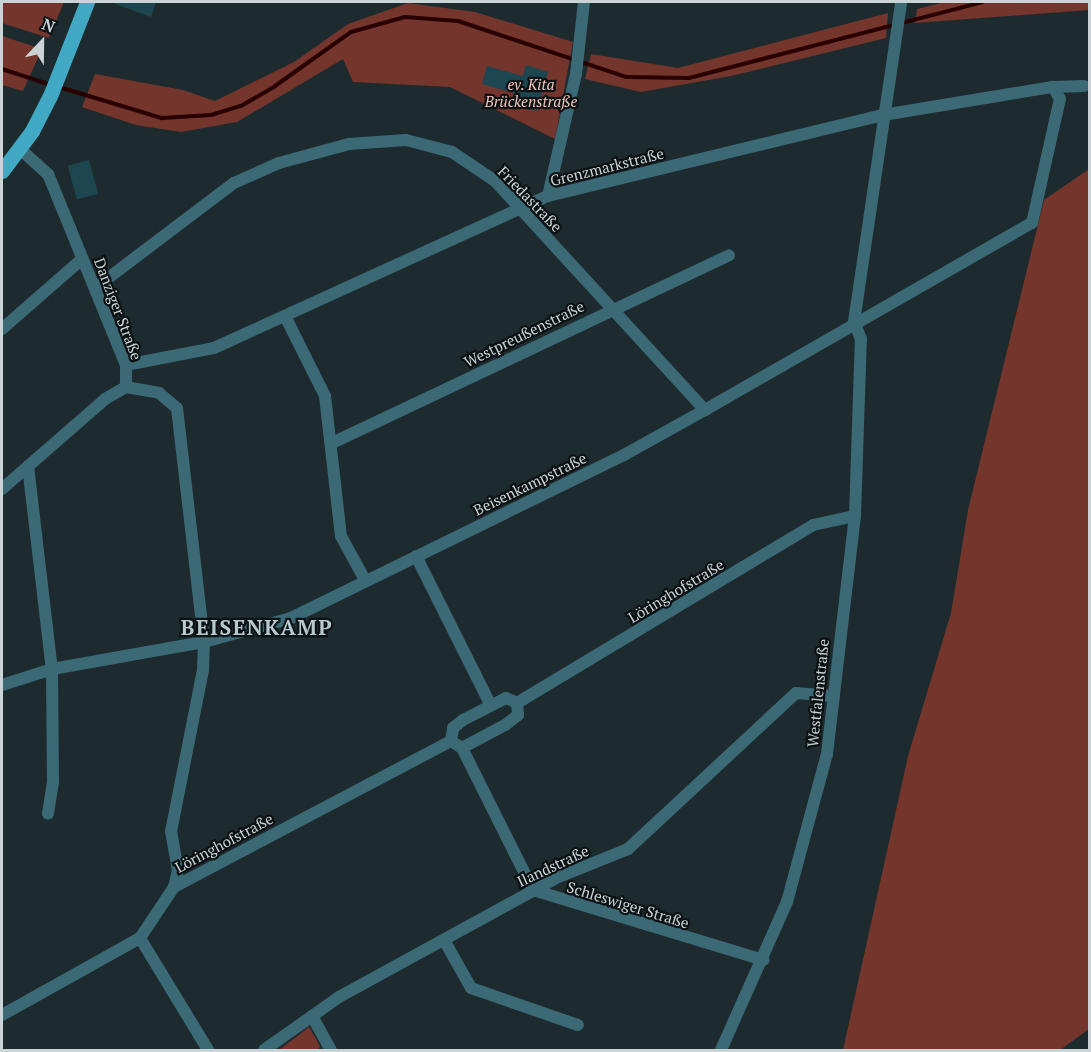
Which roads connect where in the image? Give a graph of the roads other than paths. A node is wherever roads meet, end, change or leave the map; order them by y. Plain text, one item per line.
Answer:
1 (87, 2) edge
2 (584, 2) edge
3 (902, 3) edge
4 (1084, 86) dead end
5 (1053, 87) junction
6 (883, 115) junction
7 (20, 149) junction
8 (2, 171) edge
9 (548, 196) junction
10 (519, 210) junction
11 (729, 255) dead end
12 (82, 259) junction
13 (95, 288) junction
14 (615, 307) junction
15 (285, 316) junction
16 (854, 322) junction
17 (2, 329) edge
18 (126, 365) junction
19 (126, 387) junction
20 (705, 410) junction
21 (332, 443) junction
22 (28, 466) junction
23 (2, 489) edge
24 (855, 516) junction
25 (416, 556) junction
26 (365, 580) junction
27 (204, 642) junction
28 (52, 669) junction
29 (2, 685) edge
30 (834, 696) junction
31 (490, 704) junction
32 (517, 704) junction
33 (457, 744) junction
34 (48, 814) dead end
35 (174, 887) junction
36 (533, 890) junction
37 (140, 938) junction
38 (444, 940) junction
39 (764, 960) junction
40 (2, 1015) edge
41 (312, 1016) junction
42 (578, 1024) dead end
43 (208, 1050) edge
44 (264, 1050) edge
45 (330, 1050) edge
46 (721, 1050) edge

1 - 7 main road
2 - 9 street
3 - 6 street
4 - 5 street, Grenzmarkstraße
5 - 6 street, Grenzmarkstraße
5 - 16 street, Beisenkampstraße
6 - 9 street, Grenzmarkstraße
6 - 16 street
7 - 8 main road
7 - 12 street, Danziger Straße
9 - 10 street, Grenzmarkstraße
10 - 13 street, Friedastraße
10 - 14 street, Friedastraße
10 - 15 street, Grenzmarkstraße
11 - 14 street, Westpreußenstraße
12 - 13 street, Danziger Straße
12 - 17 street
13 - 18 street, Danziger Straße
14 - 20 street, Friedastraße
14 - 21 street, Westpreußenstraße
15 - 18 street, Grenzmarkstraße
15 - 21 street
16 - 20 street, Beisenkampstraße
16 - 24 street, Westfalenstraße
18 - 19 street, Danziger Straße
19 - 22 street
19 - 27 street
20 - 25 street, Beisenkampstraße
21 - 26 street
22 - 23 street
22 - 28 street
24 - 30 street, Westfalenstraße
24 - 32 street, Löringhofstraße
25 - 26 street, Beisenkampstraße
25 - 31 street
26 - 27 street, Beisenkampstraße
27 - 28 street, Beisenkampstraße
27 - 35 street
28 - 29 street, Beisenkampstraße
28 - 34 street
30 - 36 street, Ilandstraße
30 - 39 street, Westfalenstraße
31 - 32 street
31 - 33 street, Löringhofstraße
32 - 33 street, Löringhofstraße
33 - 35 street, Löringhofstraße
33 - 36 street
35 - 37 street, Löringhofstraße
36 - 38 street, Ilandstraße
36 - 39 street, Schleswiger Straße
37 - 40 street, Löringhofstraße
37 - 43 street
38 - 41 street, Ilandstraße
38 - 42 street
39 - 46 street, Westfalenstraße
41 - 44 street, Ilandstraße
41 - 45 street

